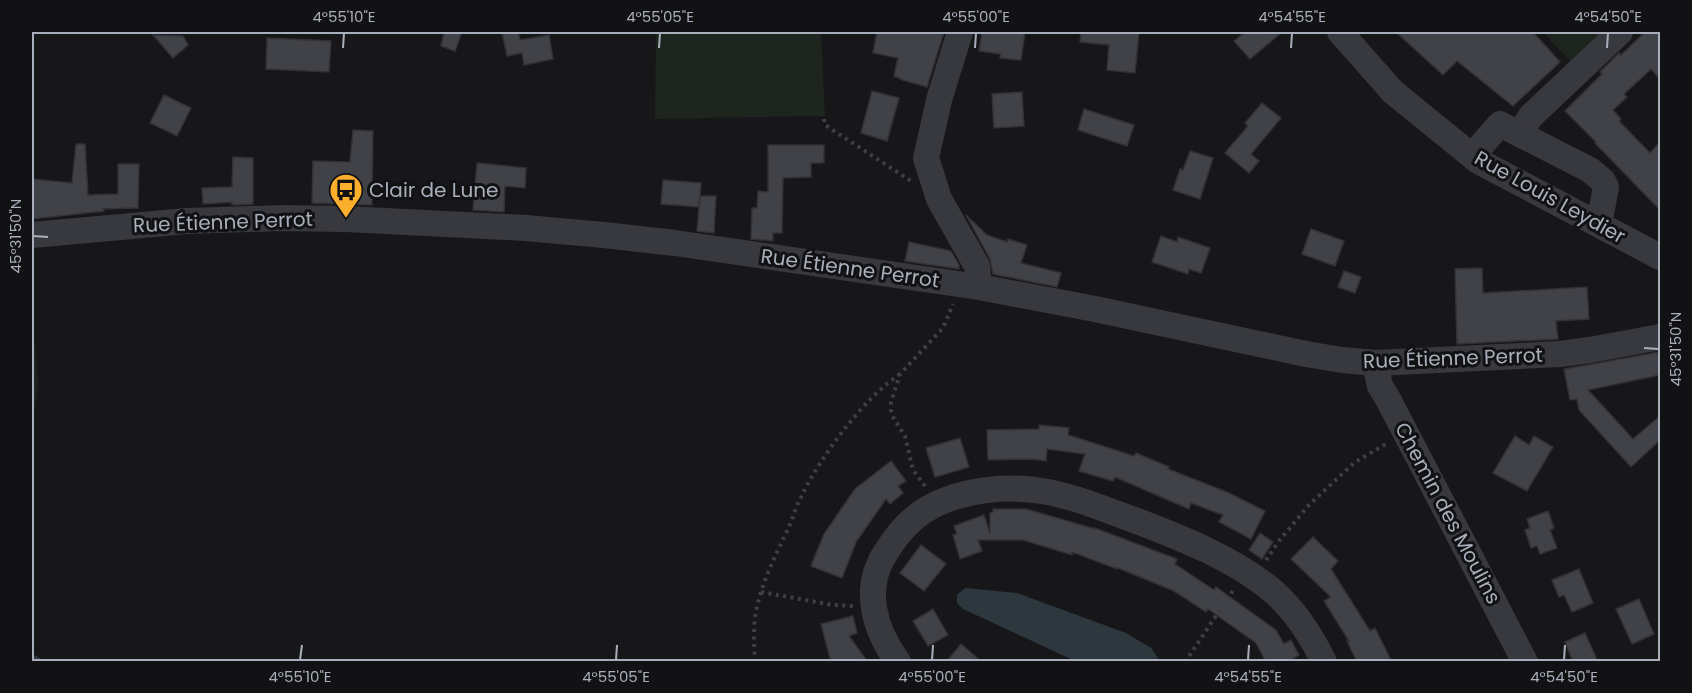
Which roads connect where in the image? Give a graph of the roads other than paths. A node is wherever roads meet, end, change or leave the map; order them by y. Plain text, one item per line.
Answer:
1 (960, 32) edge
2 (1340, 32) edge
3 (1620, 32) edge
4 (1519, 134) junction
5 (1472, 156) junction
6 (1599, 224) junction
7 (32, 235) edge
8 (1660, 257) edge
9 (970, 286) junction
10 (1660, 337) edge
11 (1375, 363) junction
12 (898, 662) edge
13 (1324, 662) edge
14 (1525, 662) edge

1 - 9 street
2 - 5 street, Rue Louis Leydier
3 - 4 street
4 - 5 street
4 - 6 street
5 - 6 street, Rue Louis Leydier
6 - 8 street, Rue Louis Leydier
7 - 9 street, Rue Étienne Perrot
9 - 11 street, Rue Étienne Perrot
10 - 11 street, Rue Étienne Perrot
11 - 14 street, Chemin des Moulins
12 - 13 street

